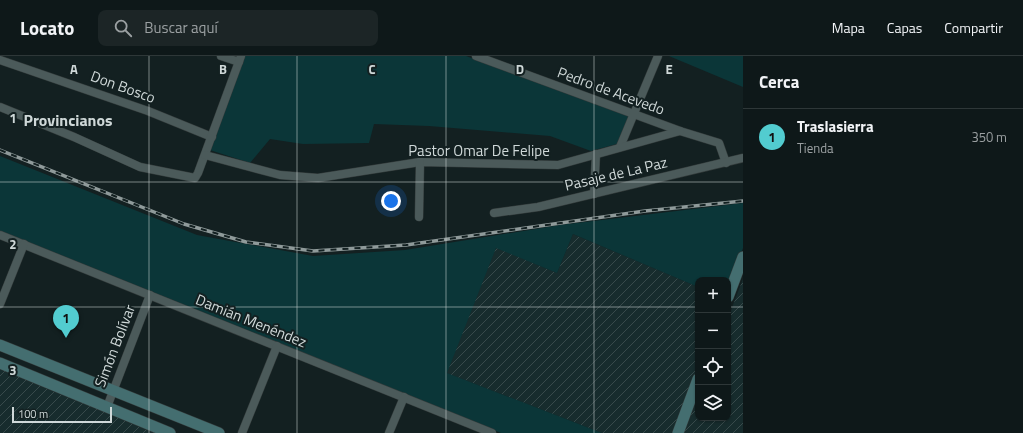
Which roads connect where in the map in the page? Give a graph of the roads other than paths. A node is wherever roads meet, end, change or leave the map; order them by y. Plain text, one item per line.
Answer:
1 (221, 56) edge
2 (476, 56) edge
3 (658, 56) edge
4 (240, 59) edge
5 (0, 60) edge
6 (0, 106) edge
7 (633, 114) junction
8 (680, 131) junction
9 (212, 137) junction
10 (620, 147) junction
11 (596, 154) junction
12 (205, 155) junction
13 (743, 158) edge
14 (420, 162) junction
15 (726, 162) junction
16 (594, 194) junction
17 (494, 213) dead end
18 (420, 217) dead end
19 (0, 235) edge
20 (24, 244) junction
21 (743, 256) edge
22 (731, 289) edge
23 (150, 295) junction
24 (0, 304) edge
25 (0, 345) edge
26 (277, 346) junction
27 (0, 363) edge
28 (696, 385) edge
29 (113, 390) junction
30 (404, 398) junction
31 (107, 407) junction
32 (170, 433) edge
33 (219, 433) edge
34 (242, 433) edge
35 (389, 433) edge
36 (492, 433) edge
37 (678, 433) edge

1 - 4 street
2 - 7 street, Pedro de Acevedo
3 - 7 street
4 - 9 street
5 - 9 street, Don Bosco
6 - 12 street
7 - 8 street, Pedro de Acevedo
7 - 10 street
8 - 10 street, Pastor Omar De Felipe
8 - 15 street, Pedro de Acevedo
9 - 12 street
10 - 11 street, Pastor Omar De Felipe
11 - 14 street, Pastor Omar De Felipe
11 - 16 street
12 - 14 street, Pastor Omar De Felipe
13 - 15 street, Pasaje de La Paz
14 - 18 street
15 - 16 street, Pasaje de La Paz
16 - 17 street, Pasaje de La Paz
19 - 20 street, Damián Menéndez
20 - 23 street, Damián Menéndez
20 - 24 street
21 - 22 main road
23 - 26 street, Damián Menéndez
23 - 29 street, Simón Bolívar
25 - 29 main road
26 - 30 street, Damián Menéndez
26 - 34 street
27 - 31 main road
28 - 37 main road
29 - 31 street, Simón Bolívar
29 - 33 main road
30 - 35 street
30 - 36 street, Damián Menéndez
31 - 32 main road

